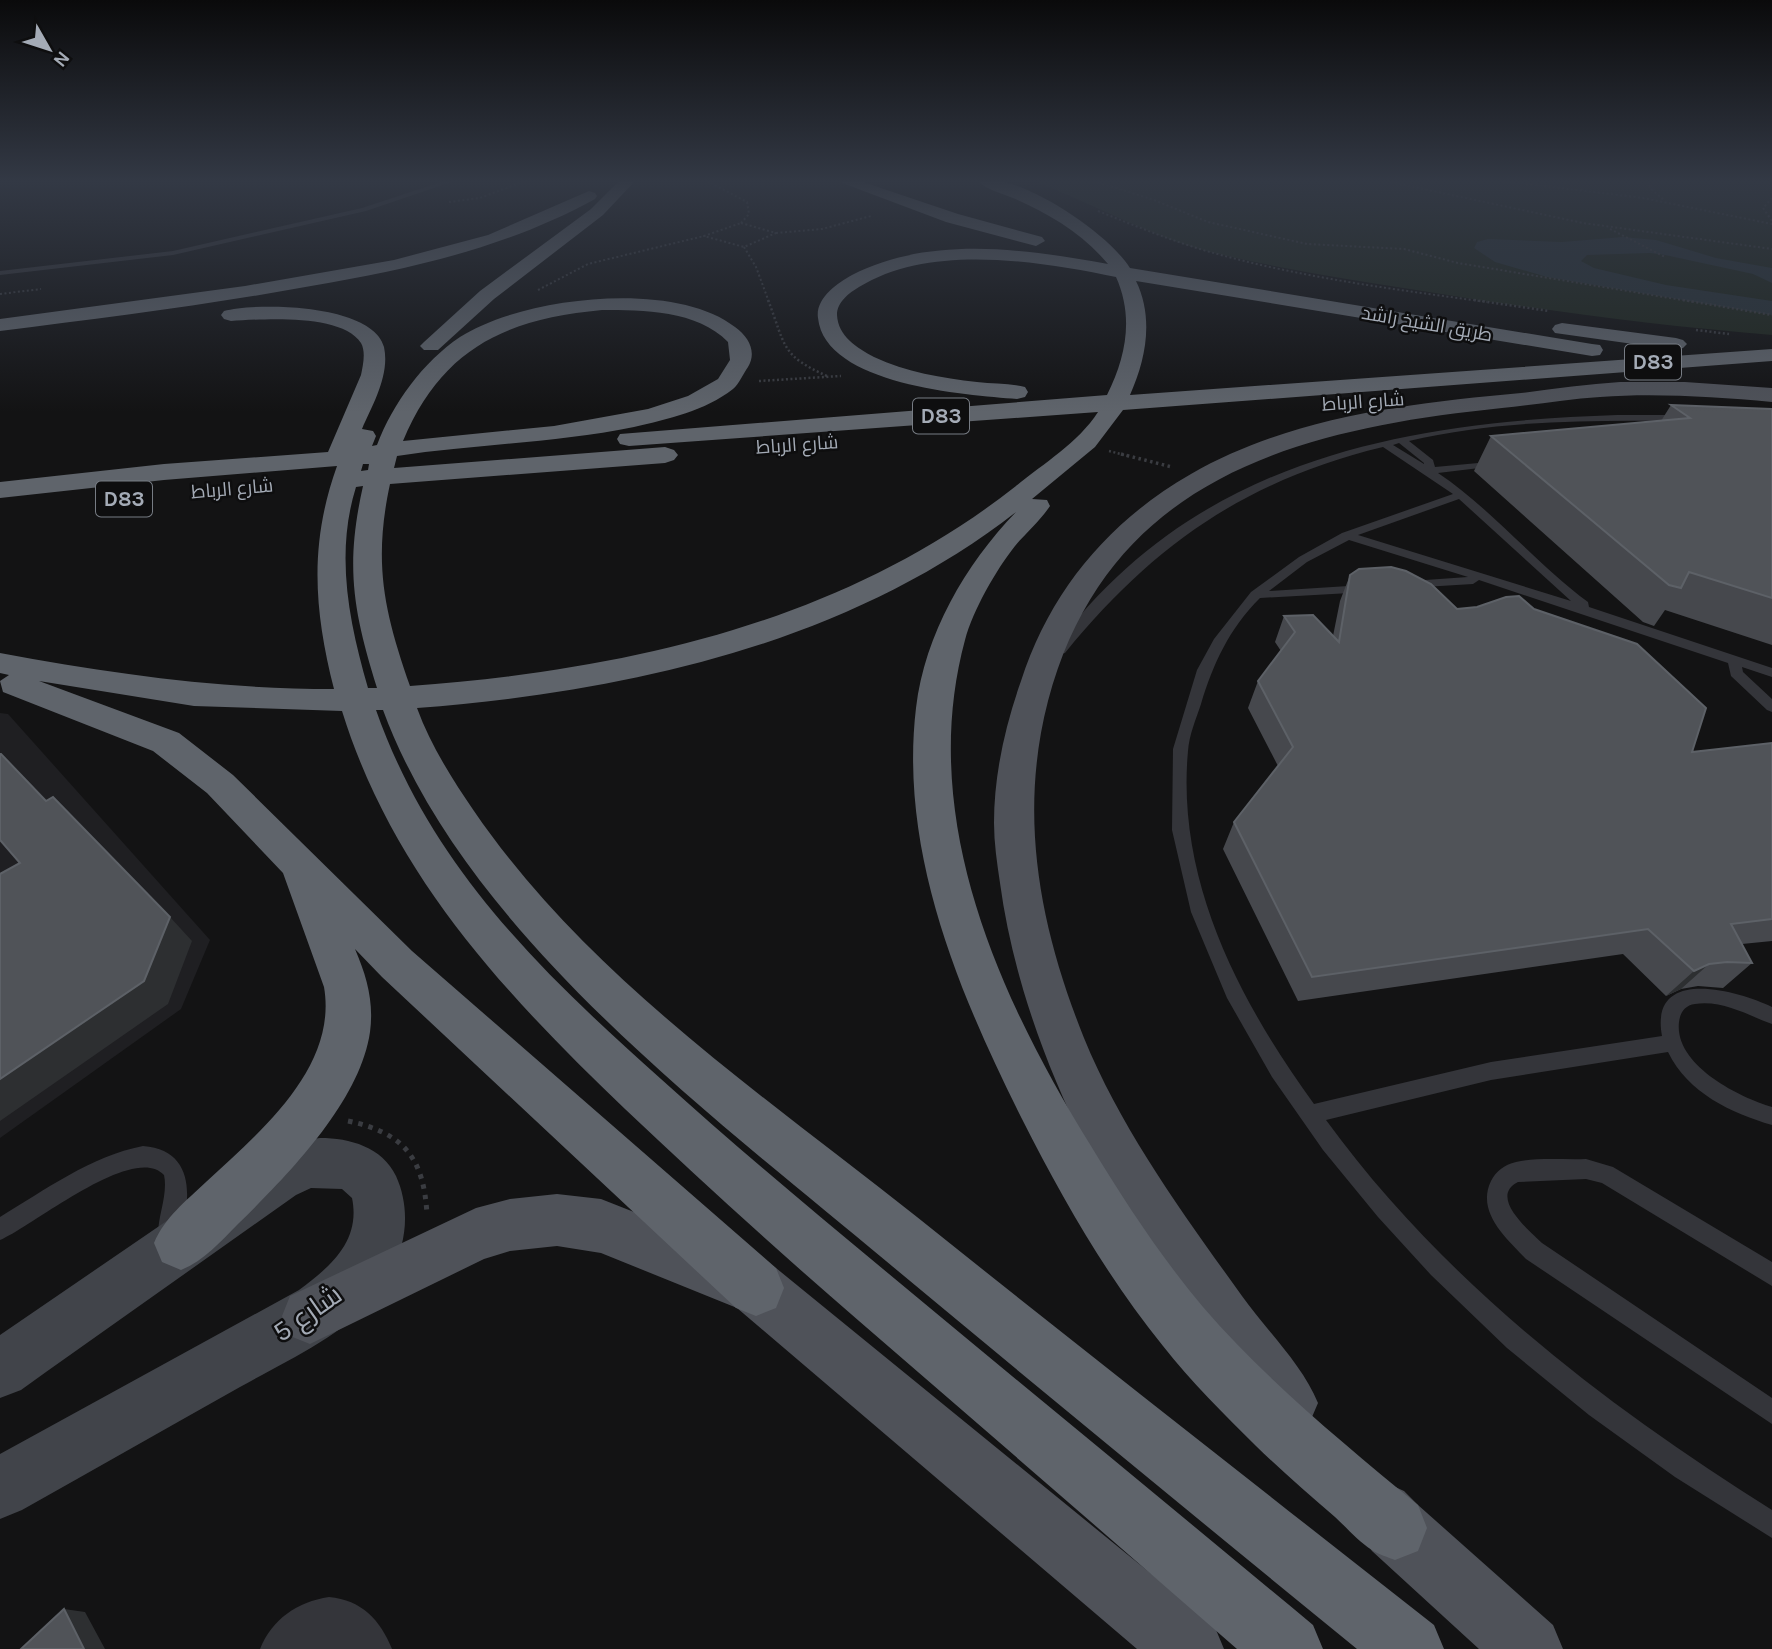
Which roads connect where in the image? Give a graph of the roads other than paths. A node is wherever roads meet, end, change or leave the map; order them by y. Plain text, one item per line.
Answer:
1 (130, 258) edge
2 (422, 258) edge
3 (536, 258) edge
4 (936, 258) edge
5 (1039, 258) edge
6 (1101, 258) edge
7 (1114, 258) edge
8 (0, 273) edge
9 (1261, 277) dead end
10 (313, 281) junction
11 (1286, 299) junction
12 (0, 312) edge
13 (0, 325) edge
14 (0, 342) edge
15 (1772, 355) edge
16 (1653, 359) junction
17 (1772, 373) edge
18 (1772, 380) edge
19 (1278, 389) junction
20 (1596, 390) junction
21 (1772, 395) edge
22 (1697, 419) edge
23 (1403, 440) junction
24 (1385, 444) junction
25 (1095, 445) junction
26 (347, 458) junction
27 (1510, 461) edge
28 (1431, 471) junction
29 (164, 472) junction
30 (0, 480) edge
31 (0, 490) edge
32 (1461, 495) junction
33 (339, 498) junction
34 (0, 513) edge
35 (1346, 535) junction
36 (1546, 572) junction
37 (1483, 579) junction
38 (1511, 588) junction
39 (1255, 595) junction
40 (1596, 613) junction
41 (1734, 661) junction
42 (0, 663) edge
43 (1772, 673) edge
44 (1038, 676) junction
45 (0, 679) edge
46 (1772, 707) edge
47 (382, 724) junction
48 (296, 860) junction
49 (1772, 1016) edge
50 (1673, 1044) junction
51 (1309, 1115) junction
52 (1772, 1116) edge
53 (0, 1229) edge
54 (173, 1249) junction
55 (1772, 1275) edge
56 (756, 1288) junction
57 (310, 1316) junction
58 (0, 1369) edge
59 (1772, 1412) edge
60 (0, 1488) edge
61 (1772, 1525) edge
62 (1395, 1528) junction
63 (286, 1649) edge
64 (366, 1649) edge
65 (1190, 1649) edge
66 (1289, 1649) edge
67 (1410, 1649) edge
68 (1529, 1649) edge

1 - 8 lane
2 - 10 highway
3 - 33 highway
4 - 19 highway
5 - 11 highway
6 - 11 highway, طريق الشيخ راشد
7 - 25 highway
9 - 15 highway, طريق الشيخ راشد
10 - 12 highway
10 - 13 highway
11 - 16 highway, طريق الشيخ راشد
14 - 33 highway
15 - 19 highway, شارع الرباط / D83
16 - 17 highway, طريق الشيخ راشد
16 - 18 highway
19 - 26 highway, شارع الرباط / D83
20 - 21 main road
20 - 34 highway, شارع الرباط / D83
20 - 44 main road
22 - 23 lane
23 - 24 lane
23 - 28 lane
24 - 28 lane
24 - 44 lane
25 - 42 highway
25 - 62 highway
26 - 29 highway, شارع الرباط / D83
26 - 47 highway
27 - 28 lane
28 - 32 lane
29 - 30 highway
29 - 31 highway, شارع الرباط / D83
32 - 35 lane
32 - 36 lane
33 - 47 highway
35 - 37 lane
35 - 39 lane
36 - 38 lane
36 - 40 lane
37 - 38 lane
37 - 39 lane
38 - 40 lane
39 - 51 lane
40 - 41 lane
41 - 43 lane
41 - 46 lane
44 - 62 main road
45 - 48 highway
47 - 66 highway
47 - 67 highway
48 - 54 highway
48 - 56 highway
49 - 50 lane
50 - 51 lane
50 - 52 lane
51 - 61 lane
53 - 54 lane
54 - 57 street, شارع 5
54 - 58 street, شارع 5
55 - 59 lane
56 - 57 main road
56 - 65 main road
57 - 60 street, شارع 5
62 - 68 main road
63 - 64 street

